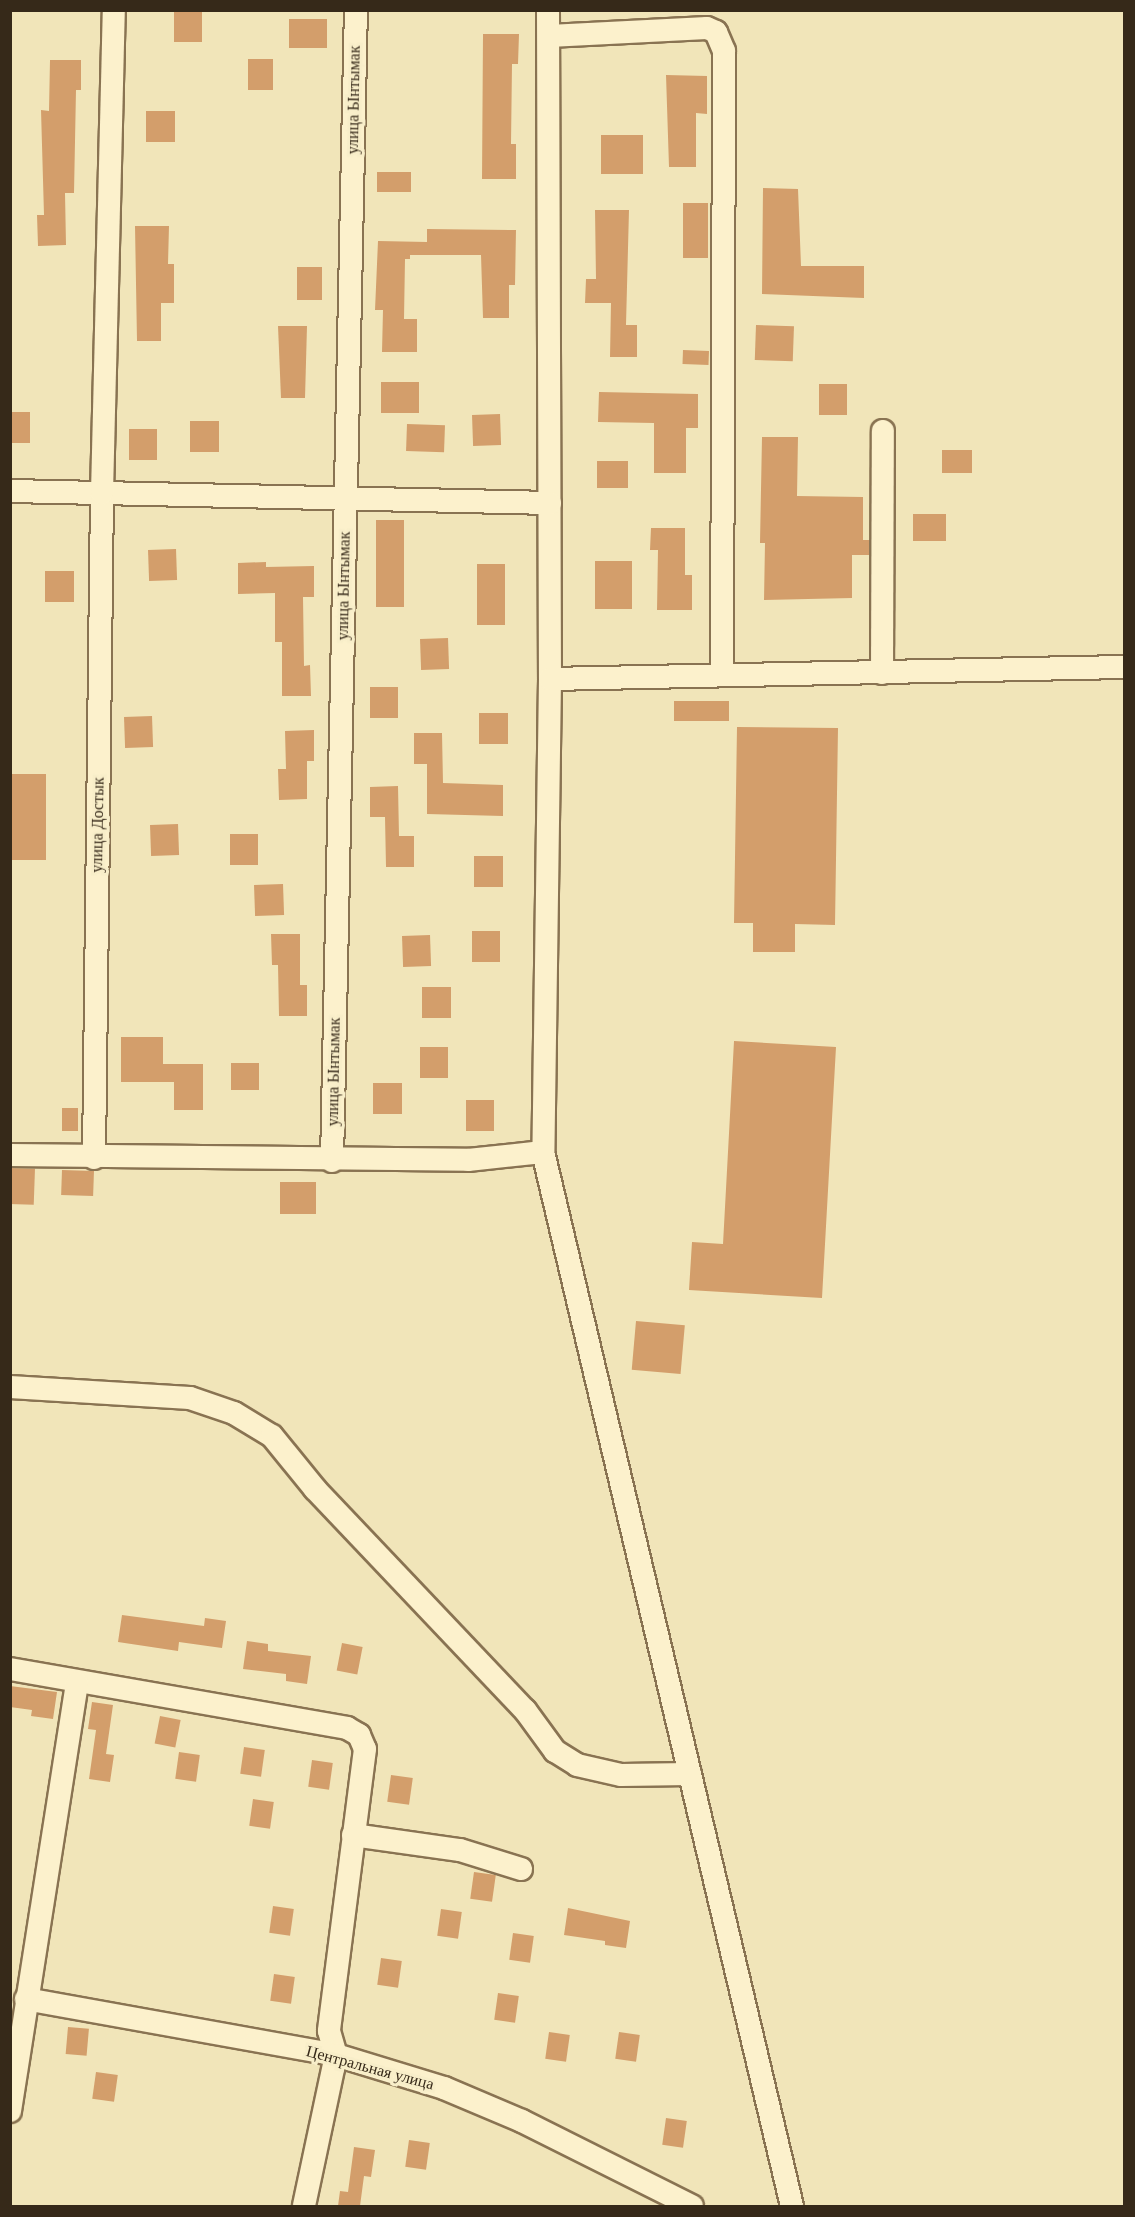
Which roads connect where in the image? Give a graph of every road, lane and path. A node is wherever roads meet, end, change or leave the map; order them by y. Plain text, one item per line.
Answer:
1 (114, 10) edge
2 (356, 10) edge
3 (548, 10) edge
4 (549, 36) junction
5 (883, 431) dead end
6 (10, 491) edge
7 (102, 493) junction
8 (346, 501) junction
9 (550, 503) junction
10 (1125, 668) edge
11 (882, 673) junction
12 (722, 674) junction
13 (550, 678) junction
14 (543, 1152) junction
15 (10, 1155) edge
16 (93, 1158) junction
17 (332, 1161) junction
18 (10, 1387) edge
19 (10, 1669) edge
20 (77, 1683) junction
21 (690, 1774) junction
22 (353, 1835) junction
23 (521, 1869) dead end
24 (26, 1999) junction
25 (336, 2055) junction
26 (10, 2111) edge
27 (686, 2205) edge
28 (304, 2206) edge
29 (792, 2206) edge

1 - 7 street, улица Достык
2 - 8 street, улица Ынтымак
3 - 4 street
4 - 9 street
4 - 12 street
5 - 11 street
6 - 7 street
7 - 8 street
7 - 16 street, улица Достык
8 - 9 street
8 - 17 street, улица Ынтымак
9 - 13 street
10 - 11 street
11 - 12 street
12 - 13 street
13 - 14 street
14 - 17 street
14 - 21 street
15 - 16 street
16 - 17 street
18 - 21 street
19 - 20 street
20 - 22 street
20 - 24 street
21 - 29 street
22 - 23 street
22 - 25 street
24 - 25 street, Центральная улица
24 - 26 street
25 - 27 street, Центральная улица
25 - 28 street

